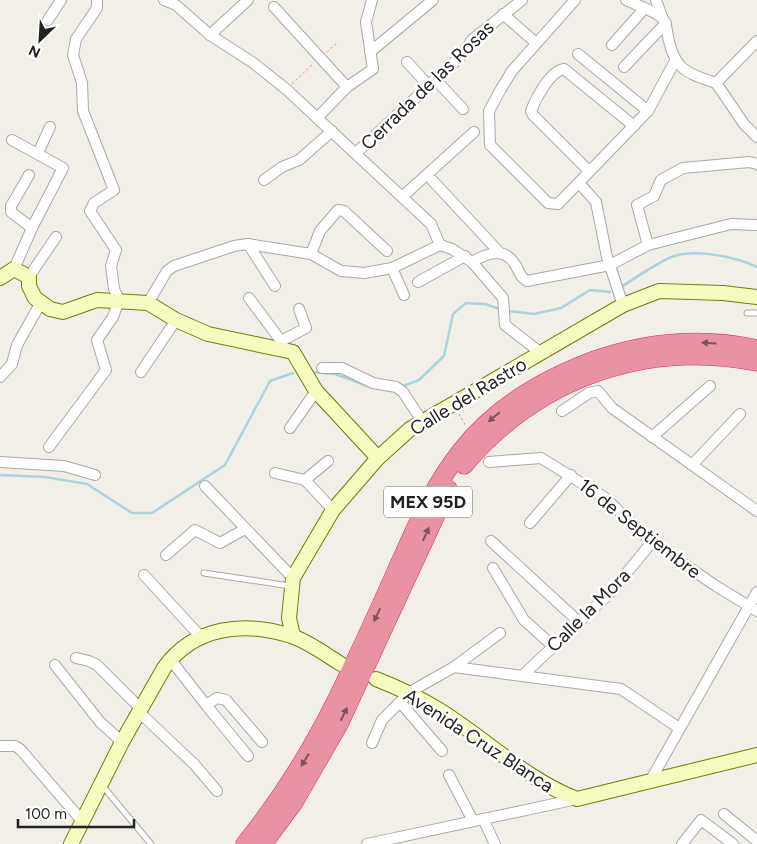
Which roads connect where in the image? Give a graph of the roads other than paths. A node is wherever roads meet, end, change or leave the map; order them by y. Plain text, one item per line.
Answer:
1 (61, 0) edge
2 (97, 0) edge
3 (164, 0) edge
4 (248, 0) edge
5 (372, 0) edge
6 (433, 0) edge
7 (522, 0) edge
8 (575, 0) edge
9 (626, 0) edge
10 (656, 0) edge
11 (177, 2) edge
12 (274, 7) dead end
13 (644, 9) junction
14 (503, 14) junction
15 (48, 20) dead end
16 (664, 20) junction
17 (210, 36) junction
18 (757, 41) edge
19 (536, 43) junction
20 (612, 45) dead end
21 (370, 52) junction
22 (578, 54) dead end
23 (675, 61) junction
24 (407, 62) dead end
25 (624, 67) dead end
26 (432, 83) junction
27 (716, 83) junction
28 (347, 87) junction
29 (463, 109) dead end
30 (648, 111) junction
31 (317, 118) junction
32 (634, 126) junction
33 (50, 127) dead end
34 (332, 130) junction
35 (474, 132) dead end
36 (757, 137) edge
37 (12, 140) dead end
38 (38, 153) junction
39 (356, 153) junction
40 (757, 164) edge
41 (589, 171) junction
42 (29, 175) dead end
43 (264, 180) dead end
44 (432, 180) dead end
45 (580, 184) junction
46 (403, 196) junction
47 (757, 224) edge
48 (32, 228) junction
49 (56, 237) dead end
50 (248, 244) junction
51 (440, 245) junction
52 (648, 245) junction
53 (387, 251) dead end
54 (500, 253) junction
55 (311, 254) junction
56 (469, 259) junction
57 (610, 265) junction
58 (392, 268) junction
59 (14, 269) junction
60 (29, 277) junction
61 (0, 278) edge
62 (418, 282) dead end
63 (275, 286) dead end
64 (404, 296) dead end
65 (757, 297) edge
66 (249, 298) dead end
67 (119, 300) junction
68 (148, 303) junction
69 (40, 304) junction
70 (623, 305) junction
71 (299, 309) dead end
72 (747, 314) dead end
73 (757, 314) edge
74 (176, 320) junction
75 (283, 345) junction
76 (757, 349) edge
77 (541, 354) junction
78 (757, 362) edge
79 (322, 368) dead end
80 (141, 372) dead end
81 (0, 377) edge
82 (710, 386) dead end
83 (316, 391) junction
84 (562, 411) dead end
85 (740, 414) dead end
86 (422, 421) junction
87 (290, 428) dead end
88 (652, 437) junction
89 (49, 447) dead end
90 (378, 458) junction
91 (328, 461) dead end
92 (0, 462) edge
93 (489, 462) dead end
94 (692, 465) junction
95 (275, 473) dead end
96 (95, 475) dead end
97 (571, 475) junction
98 (305, 480) junction
99 (205, 486) dead end
100 (333, 510) junction
101 (757, 511) edge
102 (530, 522) dead end
103 (245, 529) junction
104 (491, 541) dead end
105 (652, 542) junction
106 (166, 555) dead end
107 (493, 568) dead end
108 (204, 573) dead end
109 (144, 575) dead end
110 (292, 582) junction
111 (757, 592) edge
112 (753, 609) edge
113 (579, 622) junction
114 (500, 633) dead end
115 (200, 636) junction
116 (293, 636) junction
117 (553, 646) junction
118 (76, 658) dead end
119 (170, 659) junction
120 (341, 664) dead end
121 (55, 665) dead end
122 (454, 667) junction
123 (522, 676) junction
124 (376, 679) dead end
125 (405, 697) junction
126 (206, 705) junction
127 (140, 710) junction
128 (680, 728) junction
129 (122, 742) junction
130 (262, 742) dead end
131 (372, 743) dead end
132 (0, 746) edge
133 (442, 751) dead end
134 (757, 755) edge
135 (248, 756) dead end
136 (449, 775) dead end
137 (649, 783) junction
138 (101, 784) junction
139 (217, 791) dead end
140 (577, 799) junction
141 (724, 814) dead end
142 (478, 820) junction
143 (83, 822) junction
144 (757, 841) edge
145 (71, 844) edge
146 (151, 844) edge
147 (245, 844) edge
148 (263, 844) edge
149 (367, 844) edge
150 (495, 844) edge
151 (682, 844) edge
152 (733, 844) edge

1 - 15 street
2 - 67 street
3 - 11 street
4 - 17 street
5 - 21 street
6 - 21 street
7 - 14 street, Cerrada de las Rosas
8 - 19 street
9 - 13 street
10 - 16 street
11 - 17 street
12 - 28 street
13 - 16 street
13 - 20 street
14 - 19 street
14 - 26 street, Cerrada de las Rosas
16 - 23 street
16 - 25 street
17 - 31 street
18 - 27 street
19 - 45 street
21 - 28 street
22 - 30 street
23 - 27 street
23 - 30 street
24 - 26 street
26 - 29 street
26 - 39 street, Cerrada de las Rosas
27 - 36 street
28 - 31 street
30 - 32 street
31 - 34 street
32 - 41 street
32 - 41 street
33 - 38 street
34 - 39 street
34 - 43 street
35 - 46 street
37 - 38 street
38 - 48 street
39 - 46 street
40 - 52 street
41 - 45 street
42 - 48 street
44 - 54 street
45 - 57 street
46 - 51 street
47 - 52 street
48 - 59 street
49 - 60 street
50 - 55 street
50 - 63 street
50 - 68 street
51 - 56 street
51 - 58 street
52 - 57 street
53 - 55 street
54 - 56 street
54 - 57 street
55 - 58 street
56 - 62 street
56 - 77 street
57 - 70 street
58 - 64 street
59 - 60 main road
59 - 61 main road
60 - 69 main road
65 - 70 main road, Calle del Rastro
66 - 75 street
67 - 68 main road
67 - 69 main road
67 - 89 street
68 - 74 main road
69 - 81 street
70 - 77 main road, Calle del Rastro
71 - 75 street
72 - 73 lane
74 - 75 main road
74 - 80 street
75 - 83 main road
76 -> 147 highway, MEX 95D
77 - 86 main road, Calle del Rastro
148 -> 78 highway, MEX 95D
79 - 86 street
82 - 88 street
83 - 87 street
83 - 90 main road
84 - 88 street
85 - 94 street
86 - 90 main road, Calle del Rastro
88 - 94 street
90 - 100 main road, Calle del Rastro
91 - 98 street
92 - 96 street
93 - 97 street, 16 de Septiembre
94 - 101 street
95 - 98 street
97 - 102 street
97 - 105 street, 16 de Septiembre
98 - 100 street
99 - 103 street
100 - 110 main road, Calle del Rastro
103 - 106 street
103 - 110 street
104 - 113 street
105 - 112 street, 16 de Septiembre
105 - 113 street, Calle la Mora
107 - 117 street
108 - 110 lane
109 - 115 street
110 - 116 main road, Calle del Rastro
111 - 112 street
112 - 128 street
113 - 117 street, Calle la Mora
114 - 122 street
115 - 116 main road
115 - 119 main road
116 - 120 main road
117 - 123 street, Calle la Mora
118 - 127 street
119 - 126 street
119 - 127 main road
121 - 129 street
122 - 123 street
122 - 125 street
123 - 128 street
124 - 125 main road, Avenida Cruz Blanca
125 - 131 street
125 - 133 street
125 - 140 main road, Avenida Cruz Blanca
126 - 130 street
126 - 135 street
127 - 129 main road
127 - 139 street
128 - 137 street
129 - 138 main road
132 - 143 street
134 - 137 main road, Avenida Cruz Blanca
136 - 142 street
137 - 140 main road, Avenida Cruz Blanca
138 - 143 main road
138 - 146 lane
140 - 142 street
141 - 144 street
142 - 149 street
142 - 150 street
143 - 145 main road
151 - 152 street

